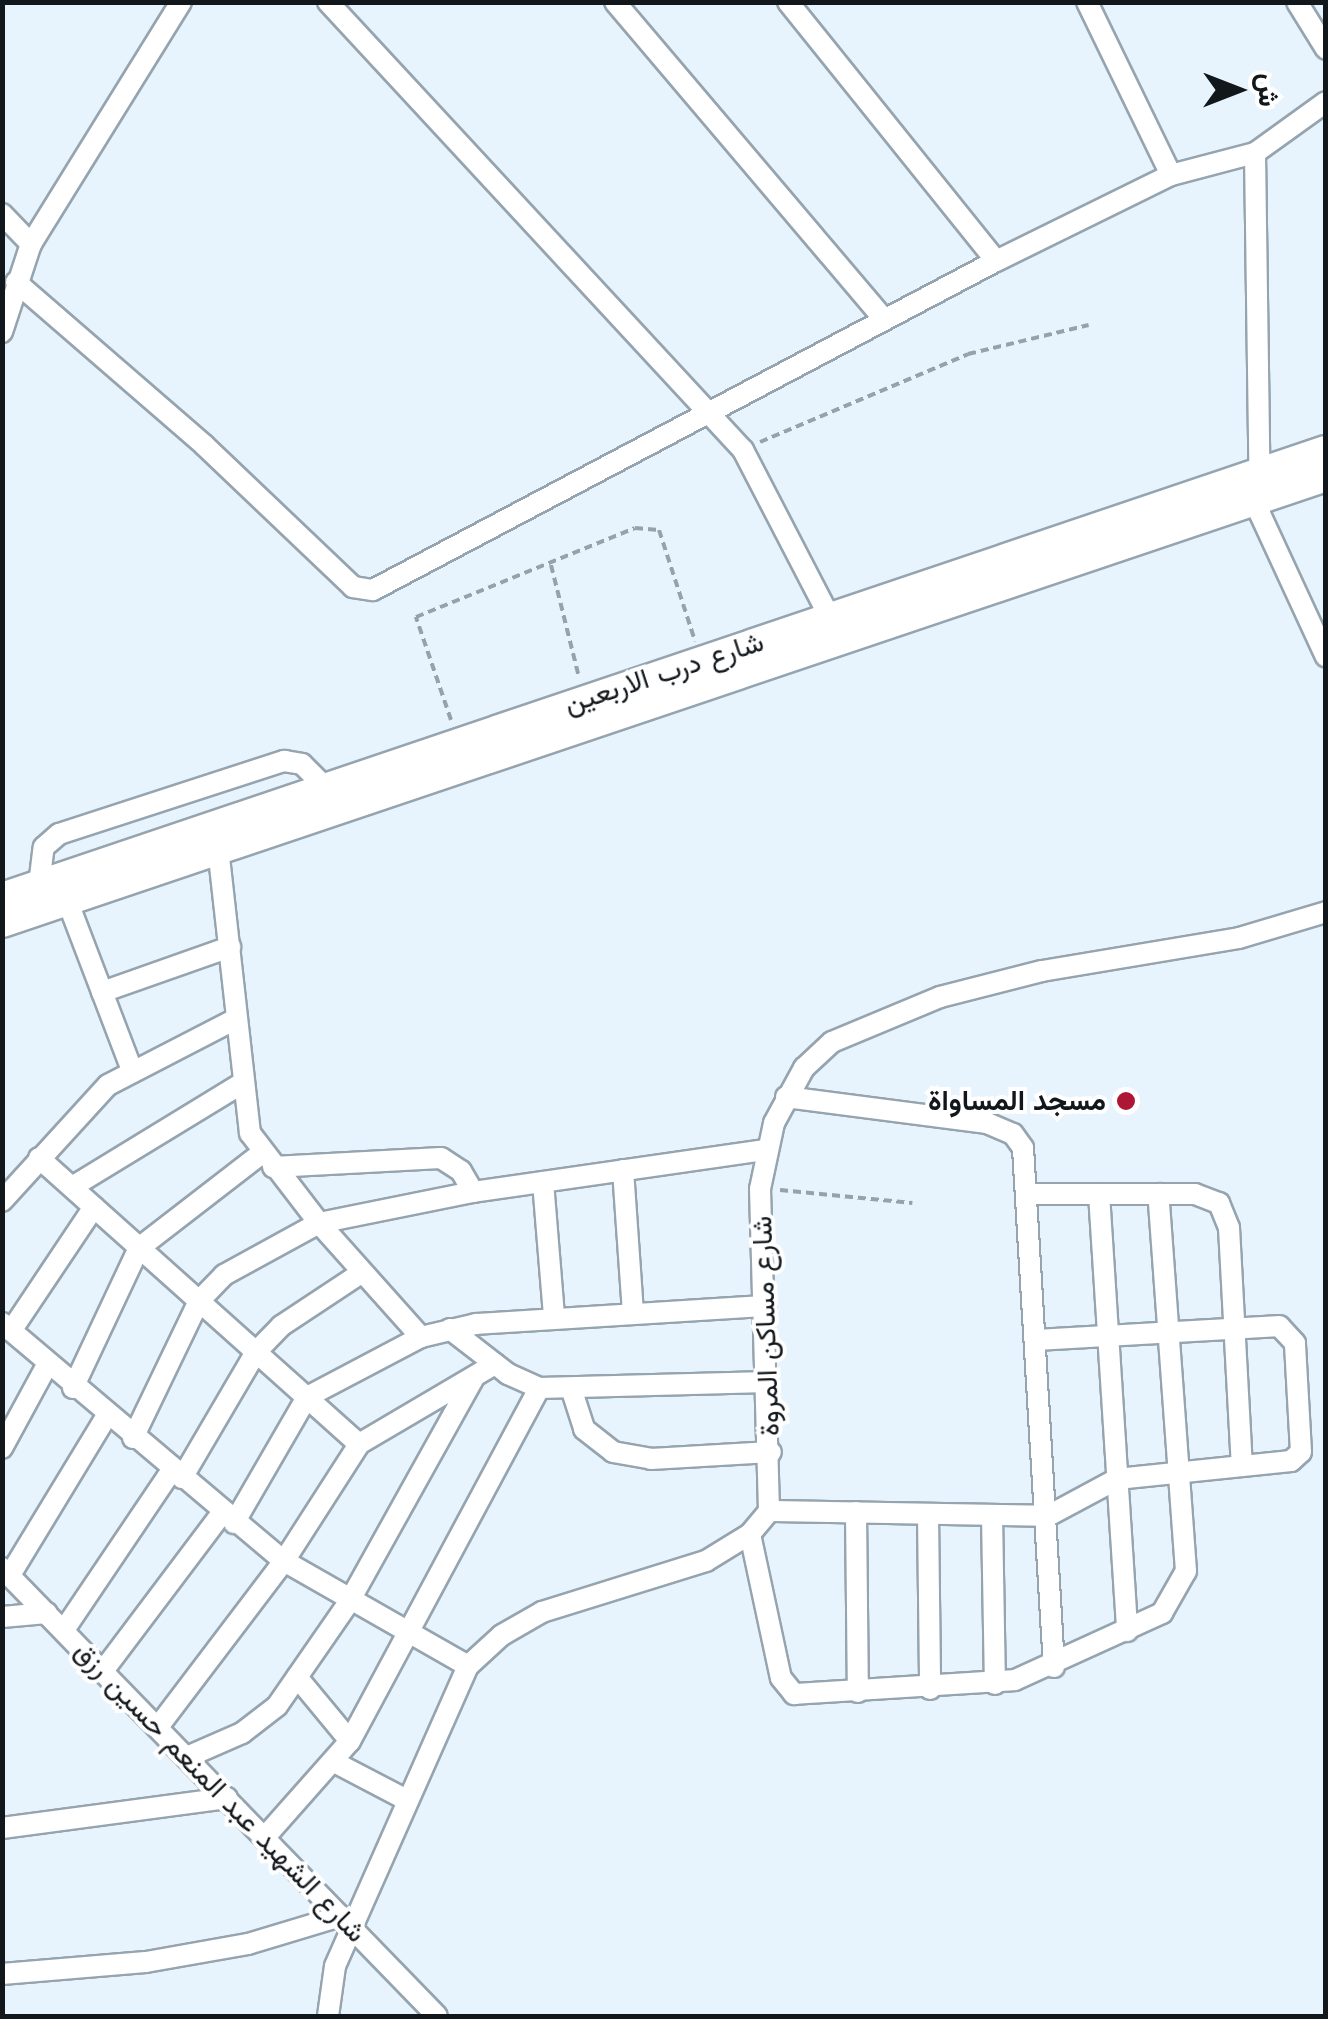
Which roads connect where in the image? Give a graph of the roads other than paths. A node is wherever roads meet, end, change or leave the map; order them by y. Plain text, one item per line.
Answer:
1 (181, 2) edge
2 (328, 2) edge
3 (615, 2) edge
4 (788, 2) edge
5 (1087, 2) edge
6 (1297, 2) edge
7 (1324, 52) edge
8 (1326, 102) edge
9 (1255, 153) junction
10 (1171, 175) junction
11 (2, 214) edge
12 (30, 244) junction
13 (996, 260) junction
14 (16, 282) junction
15 (884, 319) junction
16 (2, 332) edge
17 (712, 414) junction
18 (1326, 451) edge
19 (1326, 476) edge
20 (1257, 486) junction
21 (830, 618) junction
22 (1326, 657) edge
23 (525, 730) junction
24 (326, 788) junction
25 (216, 838) junction
26 (39, 885) junction
27 (2, 898) edge
28 (67, 900) junction
29 (1326, 912) edge
30 (2, 922) edge
31 (230, 947) junction
32 (102, 992) junction
33 (236, 1019) junction
34 (132, 1068) junction
35 (241, 1084) junction
36 (786, 1097) junction
37 (766, 1150) junction
38 (39, 1158) junction
39 (267, 1160) junction
40 (622, 1170) junction
41 (543, 1182) junction
42 (72, 1188) junction
43 (473, 1192) junction
44 (1028, 1194) junction
45 (1100, 1194) junction
46 (1158, 1194) junction
47 (2, 1201) edge
48 (94, 1207) junction
49 (319, 1223) junction
50 (139, 1248) junction
51 (362, 1274) junction
52 (198, 1301) junction
53 (765, 1306) junction
54 (633, 1313) junction
55 (554, 1317) junction
56 (7, 1327) edge
57 (1234, 1327) junction
58 (450, 1329) junction
59 (1169, 1331) junction
60 (1108, 1335) junction
61 (421, 1337) junction
62 (1037, 1340) junction
63 (256, 1352) junction
64 (494, 1364) junction
65 (47, 1365) junction
66 (474, 1376) junction
67 (768, 1382) junction
68 (73, 1388) junction
69 (539, 1388) junction
70 (572, 1391) junction
71 (306, 1398) junction
72 (106, 1417) junction
73 (133, 1438) junction
74 (358, 1444) junction
75 (2, 1448) edge
76 (771, 1452) junction
77 (1242, 1466) junction
78 (1179, 1472) junction
79 (177, 1474) junction
80 (1117, 1479) junction
81 (769, 1511) junction
82 (856, 1512) junction
83 (928, 1514) junction
84 (992, 1515) junction
85 (1048, 1516) junction
86 (228, 1518) junction
87 (750, 1534) junction
88 (284, 1562) junction
89 (6, 1571) edge
90 (349, 1602) junction
91 (47, 1613) junction
92 (2, 1617) edge
93 (64, 1630) junction
94 (1126, 1631) junction
95 (407, 1633) junction
96 (468, 1666) junction
97 (1054, 1668) junction
98 (103, 1671) junction
99 (296, 1678) junction
100 (995, 1684) junction
101 (930, 1689) junction
102 (858, 1692) junction
103 (158, 1727) junction
104 (350, 1741) junction
105 (187, 1758) junction
106 (336, 1763) junction
107 (227, 1798) junction
108 (405, 1800) junction
109 (2, 1828) edge
110 (265, 1837) junction
111 (346, 1922) junction
112 (2, 1974) edge
113 (328, 2016) edge
114 (438, 2016) edge

1 - 12 street
2 - 17 street
3 - 15 street
4 - 13 street
5 - 10 street
6 - 7 street
8 - 9 street
9 - 10 street
9 - 20 street
10 - 13 street
11 - 12 street
12 - 14 street
13 - 15 street
14 - 16 street
14 - 17 street
15 - 17 street
17 - 21 street
18 - 20 highway, شارع درب الاربعين
19 - 20 highway, شارع درب الاربعين
20 - 21 highway, شارع درب الاربعين
20 - 22 street
20 - 23 highway, شارع درب الاربعين
21 - 23 highway, شارع درب الاربعين
23 - 24 highway, شارع درب الاربعين
23 - 25 highway, شارع درب الاربعين
24 - 25 highway, شارع درب الاربعين
24 - 26 street
25 - 26 highway, شارع درب الاربعين
25 - 28 highway, شارع درب الاربعين
25 - 31 street
26 - 27 highway, شارع درب الاربعين
28 - 30 highway, شارع درب الاربعين
28 - 32 street
29 - 36 street, شارع مساكن المروة
31 - 32 street
31 - 33 street
32 - 34 street
33 - 34 street
33 - 35 street
34 - 38 street
35 - 39 street
35 - 42 street
36 - 37 street, شارع مساكن المروة
36 - 44 street
37 - 40 street
37 - 53 street, شارع مساكن المروة
38 - 42 street
38 - 47 street
39 - 43 street
39 - 49 street
39 - 50 street
40 - 41 street
40 - 54 street
41 - 43 street
41 - 55 street
42 - 48 street
43 - 49 street
44 - 45 street
44 - 62 street
45 - 46 street
45 - 60 street
46 - 57 street
46 - 59 street
48 - 50 street
48 - 56 street
49 - 51 street
49 - 52 street
50 - 52 street
50 - 68 street
51 - 61 street
51 - 63 street
52 - 63 street
52 - 73 street
53 - 54 street
53 - 67 street, شارع مساكن المروة
54 - 55 street
55 - 58 street
56 - 65 street
57 - 59 street
57 - 77 street
57 - 77 street
58 - 61 street
58 - 64 street
59 - 60 street
59 - 78 street
60 - 62 street
60 - 80 street
61 - 71 street
62 - 85 street
63 - 71 street
63 - 79 street
64 - 66 street
64 - 69 street
65 - 68 street
65 - 75 street
66 - 74 street
66 - 90 street
67 - 70 street
67 - 76 street, شارع مساكن المروة
68 - 72 street
69 - 70 street
69 - 95 street
70 - 76 street
71 - 74 street
71 - 86 street
72 - 73 street
72 - 89 street
73 - 79 street
74 - 88 street
76 - 81 street, شارع مساكن المروة
77 - 78 street
78 - 80 street
78 - 94 street
79 - 86 street
79 - 93 street
80 - 85 street
80 - 94 street
81 - 82 street
81 - 87 street
82 - 83 street
82 - 102 street
83 - 84 street
83 - 101 street
84 - 85 street
84 - 100 street
85 - 97 street
86 - 88 street
86 - 98 street
87 - 96 street
87 - 102 street
88 - 90 street
88 - 103 street
89 - 91 street, شارع الشهيد عبد المنعم حسين رزق
90 - 95 street
90 - 99 street
91 - 92 street
91 - 93 street, شارع الشهيد عبد المنعم حسين رزق
93 - 98 street, شارع الشهيد عبد المنعم حسين رزق
94 - 97 street
95 - 96 street
95 - 104 street
96 - 108 street
97 - 100 street
98 - 103 street, شارع الشهيد عبد المنعم حسين رزق
99 - 104 street
99 - 105 street
100 - 101 street
101 - 102 street
103 - 105 street, شارع الشهيد عبد المنعم حسين رزق
104 - 106 street
105 - 107 street, شارع الشهيد عبد المنعم حسين رزق
106 - 108 street
106 - 110 street
107 - 109 street
107 - 110 street, شارع الشهيد عبد المنعم حسين رزق
108 - 111 street
110 - 111 street, شارع الشهيد عبد المنعم حسين رزق
111 - 112 street
111 - 113 street
111 - 114 street, شارع الشهيد عبد المنعم حسين رزق

